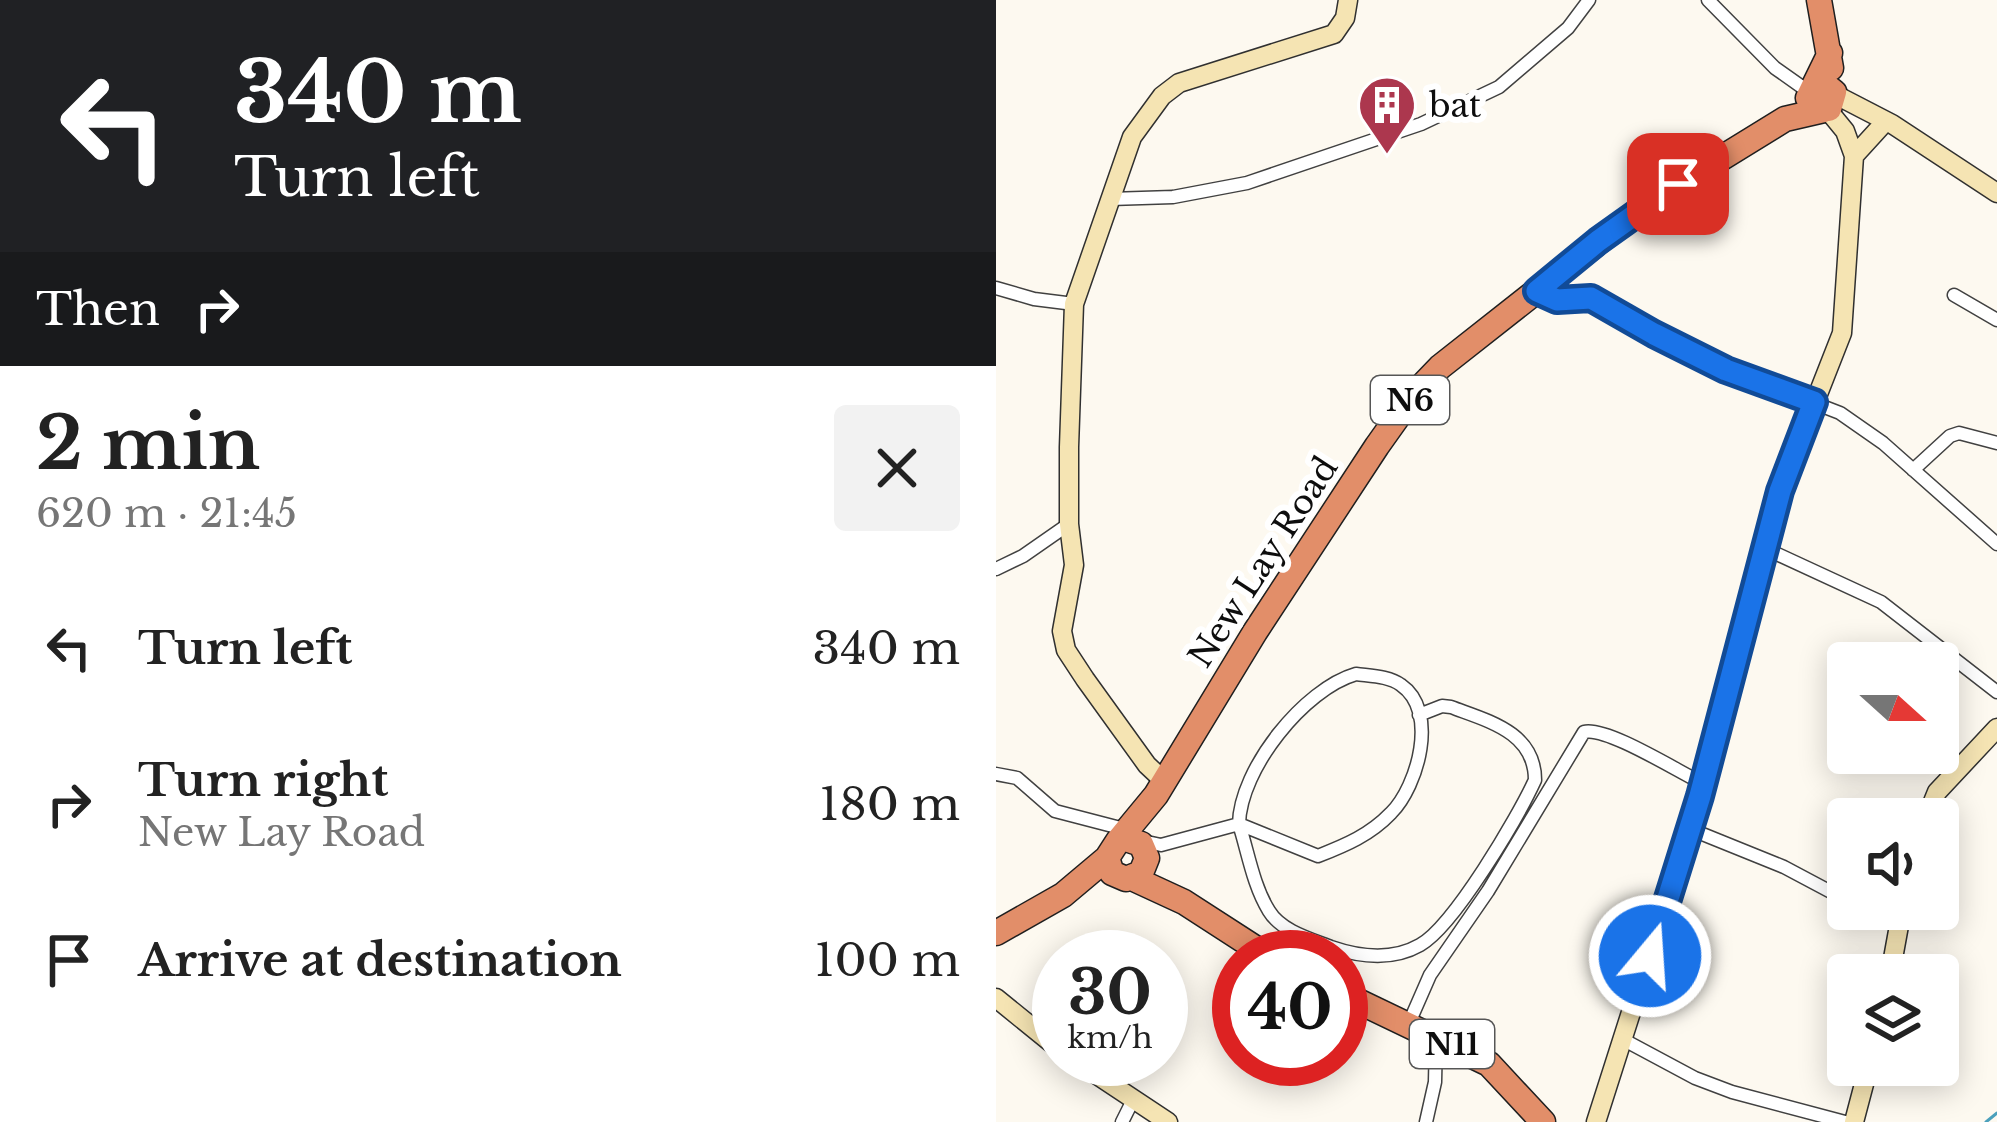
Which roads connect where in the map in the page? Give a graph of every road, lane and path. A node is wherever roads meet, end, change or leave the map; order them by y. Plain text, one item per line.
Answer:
1 (1348, 0) edge
2 (1589, 0) edge
3 (1708, 0) edge
4 (1820, 0) edge
5 (1823, 98) junction
6 (1889, 123) junction
7 (1854, 156) junction
8 (1997, 193) edge
9 (1110, 199) junction
10 (996, 288) edge
11 (1537, 291) junction
12 (1954, 296) dead end
13 (1074, 304) junction
14 (1997, 320) edge
15 (1814, 402) junction
16 (1997, 442) edge
17 (1913, 470) junction
18 (1069, 524) junction
19 (1997, 544) edge
20 (1764, 548) junction
21 (996, 569) edge
22 (1997, 692) edge
23 (1419, 715) junction
24 (1997, 728) edge
25 (996, 774) edge
26 (1704, 784) junction
27 (1160, 788) junction
28 (1935, 798) edge
29 (1239, 824) junction
30 (1690, 829) junction
31 (1131, 855) junction
32 (1827, 892) edge
33 (1227, 930) edge
34 (996, 933) edge
35 (996, 998) edge
36 (1368, 1005) edge
37 (1409, 1023) junction
38 (1032, 1027) edge
39 (1436, 1036) junction
40 (1624, 1040) junction
41 (1115, 1086) edge
42 (1862, 1086) edge
43 (1134, 1098) junction
44 (1122, 1122) edge
45 (1168, 1122) edge
46 (1426, 1122) edge
47 (1544, 1122) edge
48 (1595, 1122) edge
49 (1850, 1122) edge

1 - 9 street
2 - 9 street
3 - 5 street
4 - 5 highway
5 - 6 street
5 - 7 street
5 - 11 highway, New Lay Road / N6
6 - 7 street
6 - 8 street
7 - 15 street
9 - 13 street
10 - 13 street
11 - 15 street
11 - 27 highway, New Lay Road / N6
12 - 14 street
13 - 18 street
15 - 17 street
15 - 20 street
16 - 17 street
17 - 19 street
18 - 21 street
18 - 27 street
20 - 22 street
20 - 26 street
23 - 29 street
23 - 29 street
23 - 29 street
24 - 28 street
25 - 31 street
26 - 30 street
26 - 37 street
27 - 31 highway, N6
29 - 31 street
30 - 32 street
30 - 40 street
31 - 33 highway
31 - 34 highway, N6
35 - 38 street
36 - 37 highway, N11
37 - 39 highway, N11
39 - 46 street
39 - 47 highway, N11
40 - 48 street
40 - 49 street
41 - 43 street
42 - 49 street
43 - 44 street
43 - 45 street

